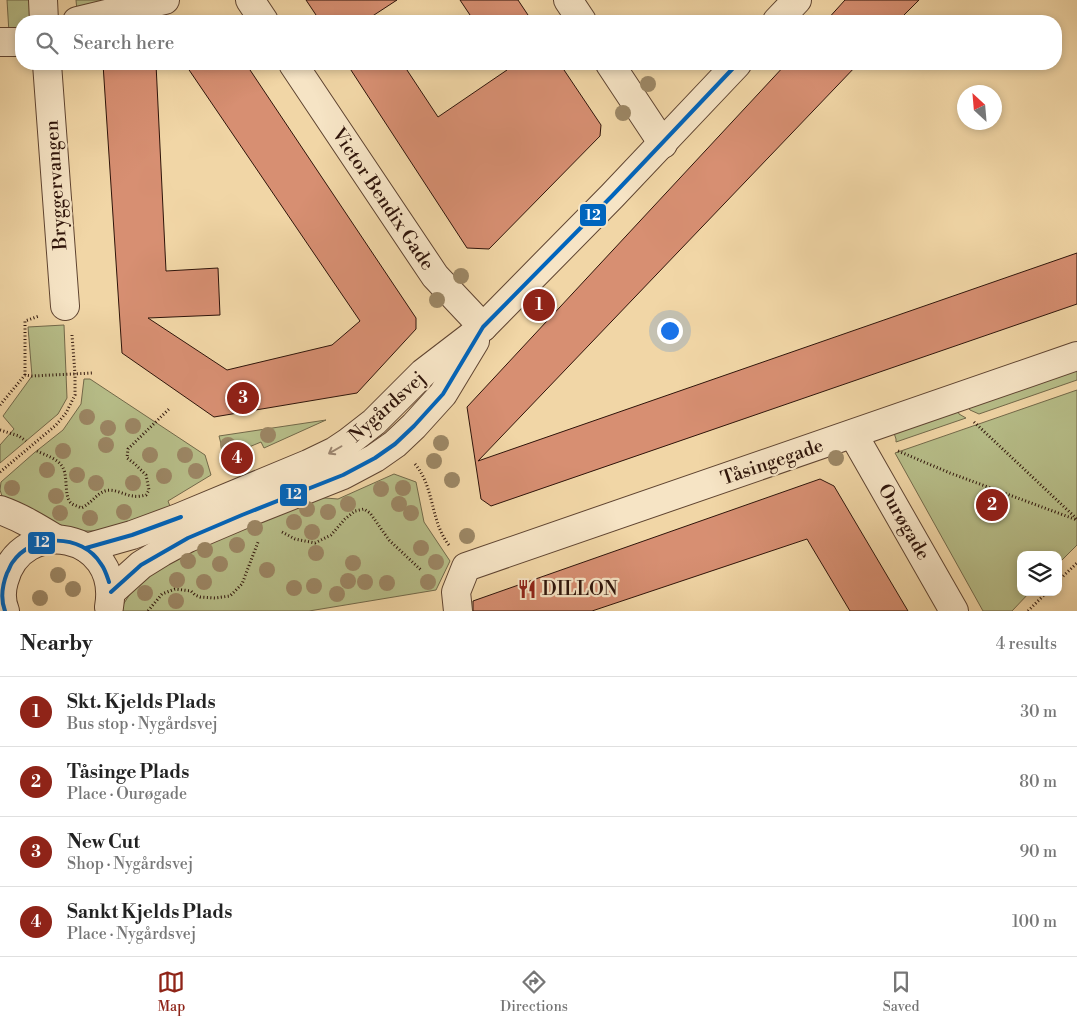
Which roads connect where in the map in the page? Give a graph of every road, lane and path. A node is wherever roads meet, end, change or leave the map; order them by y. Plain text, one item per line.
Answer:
1 (43, 0) edge
2 (165, 0) edge
3 (250, 0) edge
4 (568, 0) edge
5 (797, 0) edge
6 (44, 15) edge
7 (102, 15) edge
8 (260, 15) edge
9 (578, 15) edge
10 (783, 15) edge
11 (0, 42) edge
12 (15, 42) edge
13 (47, 70) edge
14 (297, 70) edge
15 (614, 70) edge
16 (731, 70) edge
17 (663, 144) junction
18 (65, 306) junction
19 (484, 326) junction
20 (1077, 356) edge
21 (93, 373) dead end
22 (75, 374) junction
23 (25, 376) junction
24 (958, 398) junction
25 (0, 406) edge
26 (169, 409) dead end
27 (0, 430) edge
28 (853, 434) junction
29 (26, 441) dead end
30 (395, 444) junction
31 (892, 449) dead end
32 (37, 451) dead end
33 (0, 472) edge
34 (0, 510) edge
35 (1077, 520) edge
36 (278, 530) dead end
37 (260, 538) dead end
38 (56, 539) junction
39 (86, 548) junction
40 (4, 558) edge
41 (1077, 563) edge
42 (466, 567) junction
43 (422, 571) dead end
44 (1062, 578) edge
45 (1043, 596) edge
46 (109, 602) edge
47 (2, 608) edge
48 (148, 611) edge
49 (458, 611) edge
50 (954, 611) edge
51 (1028, 611) edge

1 - 6 street
2 - 7 street
3 - 8 street
4 - 9 street
5 - 10 street
11 - 12 street
13 - 18 street, Bryggervangen
14 - 19 street, Victor Bendix Gade
15 - 17 street
16 - 17 street, Nygårdsvej
17 - 19 street, Nygårdsvej
18 - 22 path
18 - 23 path
19 - 30 street, Nygårdsvej
19 -> 39 street, Nygårdsvej
20 - 24 street, Tåsingegade
21 - 22 path
22 - 23 path
22 - 33 path
23 - 25 path
24 - 28 street, Tåsingegade
24 - 35 path
26 - 32 path
27 - 29 path
28 - 42 street, Tåsingegade
28 - 50 street, Ourøgade
30 - 42 path
30 - 46 street, Nygårdsvej
31 - 35 path
34 - 38 street
36 - 43 path
37 - 48 path
38 - 39 street
38 - 40 street
39 - 46 street
40 - 47 street
41 - 44 path
42 - 49 street
45 - 51 path

